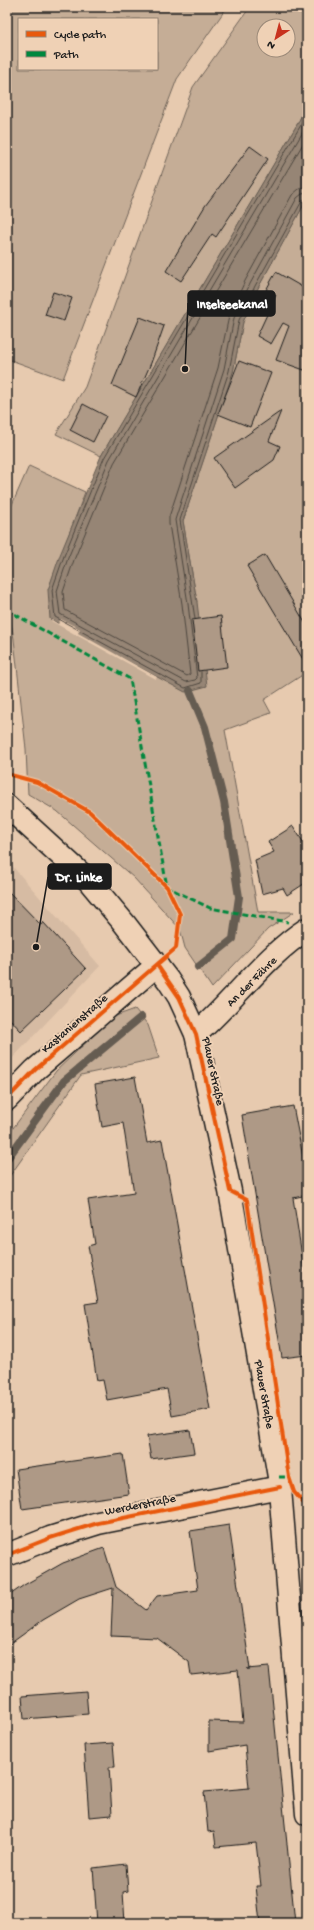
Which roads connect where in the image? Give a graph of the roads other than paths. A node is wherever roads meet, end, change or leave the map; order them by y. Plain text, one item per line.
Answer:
1 (7, 806) edge
2 (307, 929) edge
3 (157, 965) junction
4 (196, 1034) junction
5 (7, 1098) edge
6 (280, 1487) junction
7 (7, 1555) edge
8 (307, 1814) edge

1 - 3 main road, Plauer Straße
2 - 4 main road, An der Fähre
3 - 4 main road, Plauer Straße
3 - 5 main road, Kastanienstraße
4 - 6 main road, Plauer Straße
6 - 7 main road, Werderstraße
6 - 8 main road, Plauer Straße

